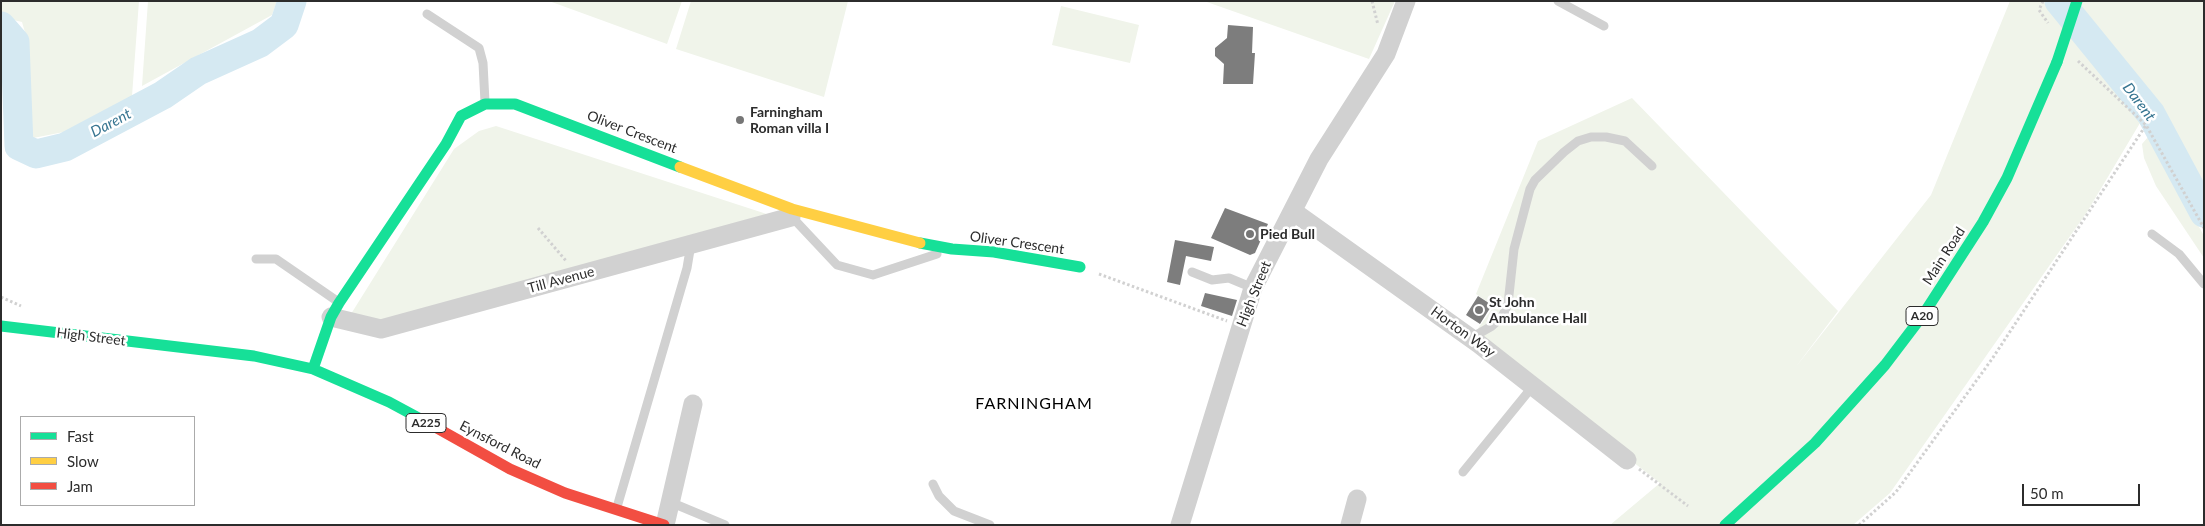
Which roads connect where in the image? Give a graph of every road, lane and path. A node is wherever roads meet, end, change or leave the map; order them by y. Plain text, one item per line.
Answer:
1 (1406, 1) edge
2 (1558, 1) edge
3 (2043, 1) edge
4 (2077, 1) edge
5 (427, 14) dead end
6 (1604, 26) dead end
7 (2051, 26) dead end
8 (2073, 57) dead end
9 (485, 104) junction
10 (2146, 125) junction
11 (1652, 166) dead end
12 (1294, 212) junction
13 (792, 213) junction
14 (538, 228) dead end
15 (2204, 228) edge
16 (2152, 234) dead end
17 (691, 244) junction
18 (952, 249) junction
19 (256, 259) dead end
20 (1080, 267) joint
21 (1192, 272) dead end
22 (579, 275) junction
23 (2204, 284) edge
24 (1253, 288) junction
25 (335, 310) junction
26 (1, 326) edge
27 (1240, 326) junction
28 (1471, 338) junction
29 (181, 347) joint
30 (313, 369) junction
31 (1534, 386) junction
32 (693, 404) dead end
33 (1627, 460) joint
34 (1463, 472) dead end
35 (933, 484) dead end
36 (1357, 499) dead end
37 (670, 502) junction
38 (1688, 506) dead end
39 (617, 510) junction
40 (664, 525) edge
41 (725, 525) edge
42 (990, 525) edge
43 (1180, 525) edge
44 (1350, 525) edge
45 (1724, 525) edge
46 (1859, 525) edge

1 - 12 street, High Street
2 - 6 lane
3 - 7 path
4 - 45 main road, Main Road / A20, bridge
5 - 9 lane
8 - 10 path
9 - 13 main road, Oliver Crescent
9 - 25 main road, Oliver Crescent
10 - 15 path
10 - 46 path
11 - 28 lane
12 - 24 street, High Street
12 - 28 street, Horton Way
13 - 17 street, Till Avenue
13 - 18 main road, Oliver Crescent
13 - 18 lane
14 - 22 path
16 - 23 lane
17 - 22 street, Till Avenue
17 - 39 lane
18 - 20 main road, Oliver Crescent
19 - 25 lane
20 - 27 path
21 - 24 lane
22 - 25 street, Till Avenue
24 - 27 street, High Street
25 - 30 main road, Oliver Crescent
26 - 29 main road, High Street / A225
27 - 43 street, High Street
28 - 31 street, Horton Way
29 - 30 main road, Eynsford Road / A225
30 - 39 main road, Eynsford Road / A225
31 - 33 street, Horton Way
31 - 34 lane
32 - 37 street
33 - 38 path
35 - 42 lane
36 - 44 street
37 - 40 street
37 - 41 lane
39 - 40 main road, Eynsford Road / A225

